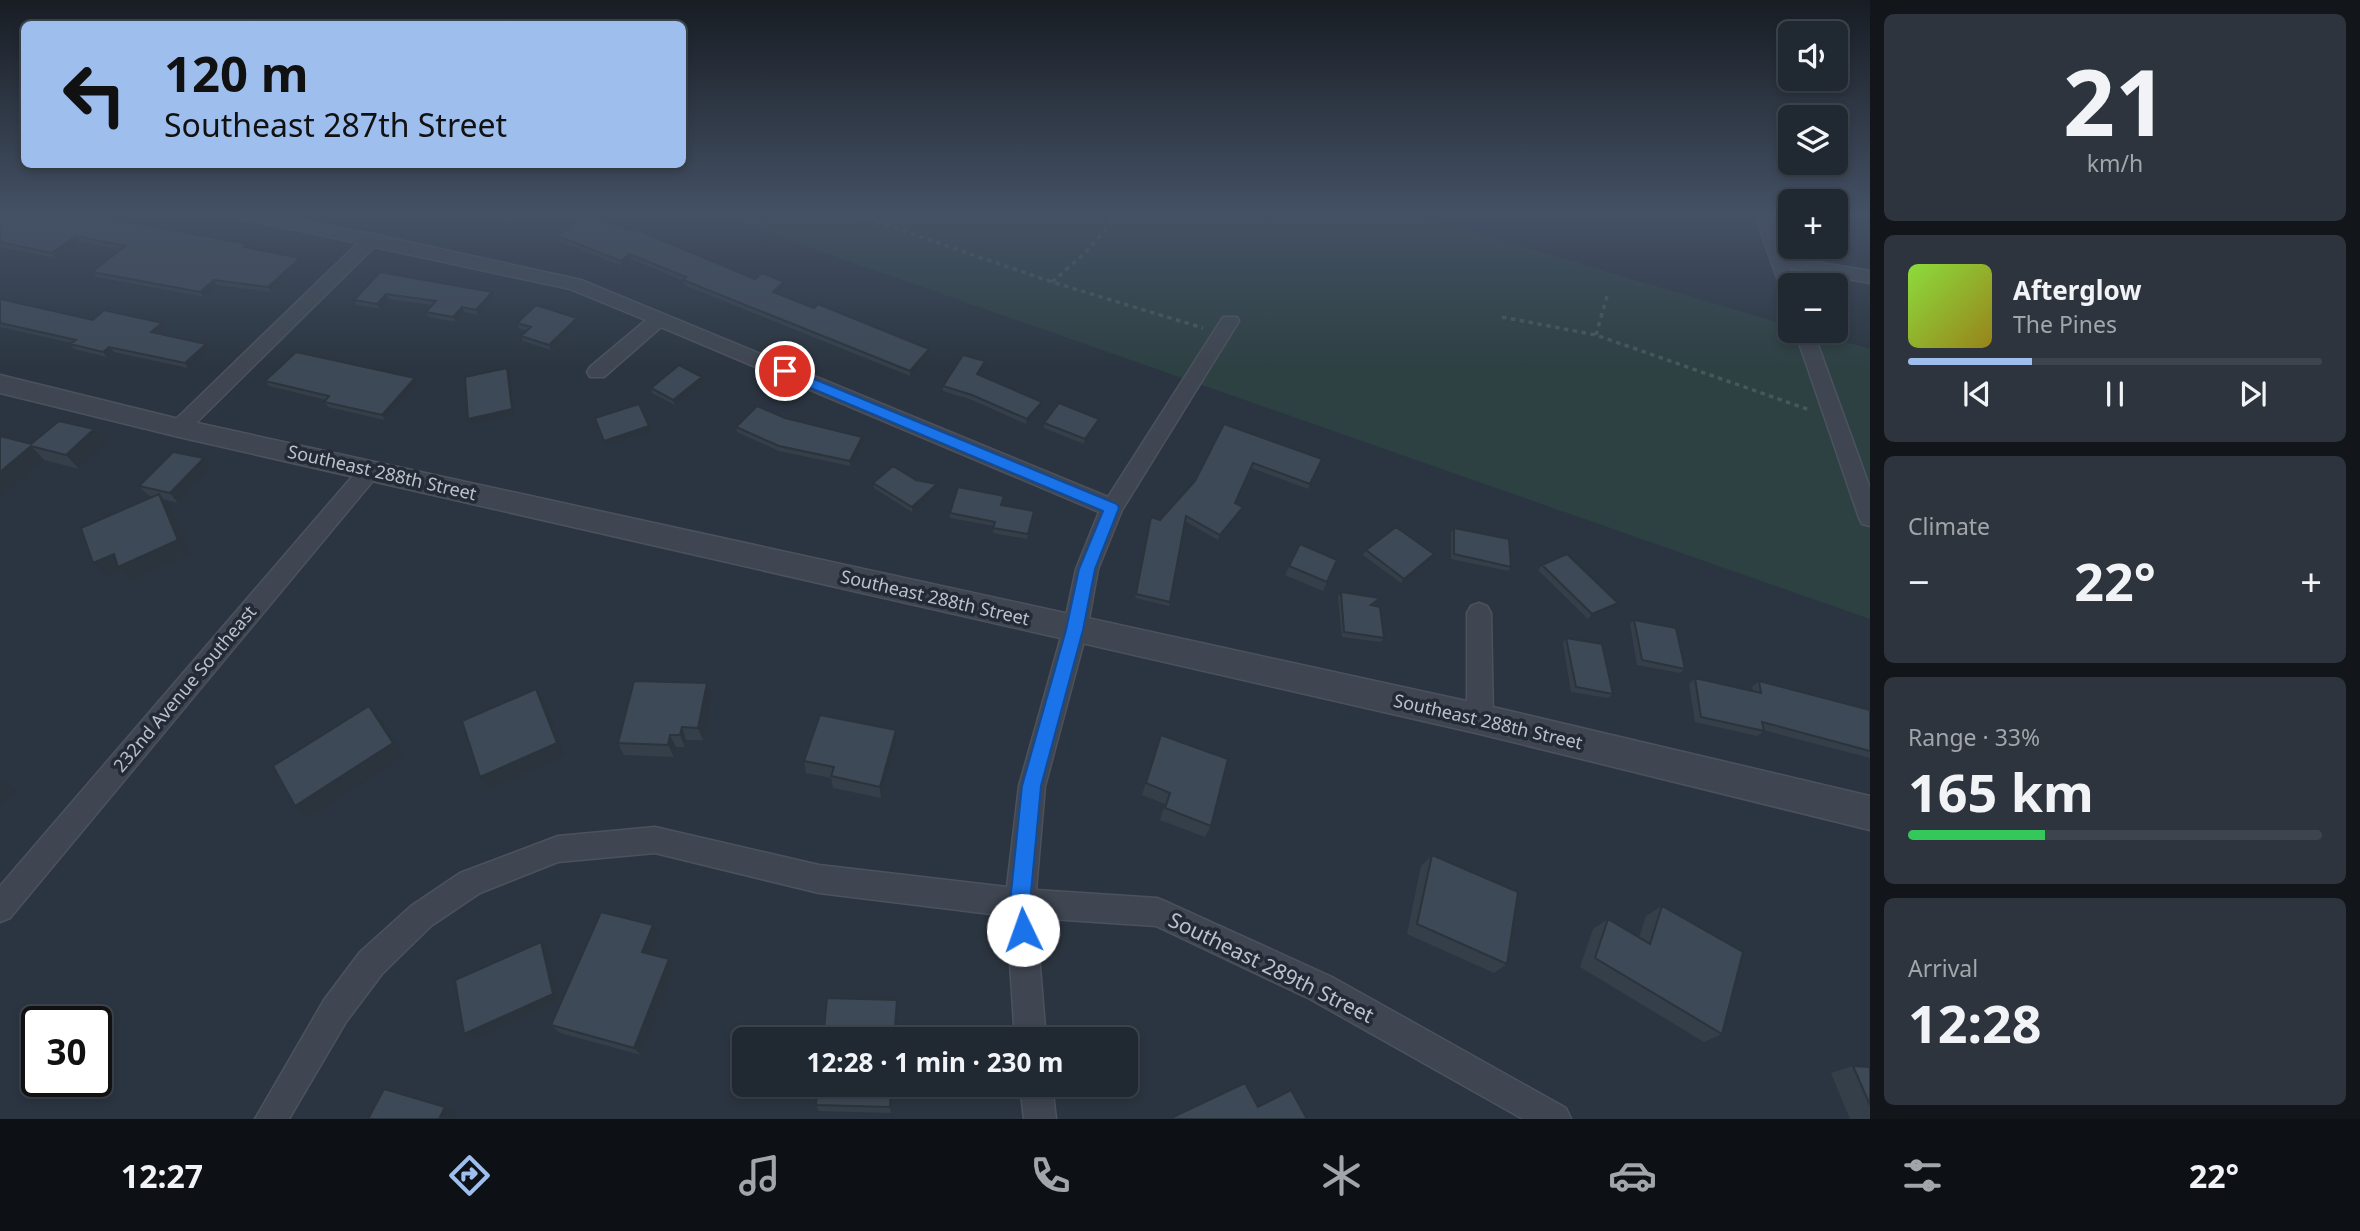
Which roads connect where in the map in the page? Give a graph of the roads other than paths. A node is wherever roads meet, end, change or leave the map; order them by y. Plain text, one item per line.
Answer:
1 (345, 265) edge
2 (490, 265) edge
3 (1803, 265) edge
4 (1870, 277) edge
5 (659, 319) junction
6 (1226, 327) road end
7 (1808, 343) edge
8 (597, 372) dead end
9 (2, 386) edge
10 (180, 428) junction
11 (370, 470) junction
12 (1112, 508) junction
13 (1870, 518) edge
14 (1479, 614) dead end
15 (1075, 630) junction
16 (1480, 719) junction
17 (1870, 813) edge
18 (470, 883) joint
19 (1020, 903) junction
20 (0, 908) edge
21 (1030, 1027) edge
22 (1037, 1097) edge
23 (271, 1119) edge
24 (1040, 1119) edge
25 (1555, 1119) edge

1 - 10 street
2 - 5 street
3 - 4 street
5 - 8 street
5 - 12 street
6 - 12 street
7 - 13 street
9 - 10 street, Southeast 288th Street
10 - 11 street, Southeast 288th Street
11 - 15 street, Southeast 288th Street
11 - 20 street, 232nd Avenue Southeast
12 - 15 street
14 - 16 street
15 - 16 street, Southeast 288th Street
15 - 19 street
16 - 17 street, Southeast 288th Street
18 - 19 street, Southeast 289th Street
18 - 23 street
19 - 21 street
19 - 25 street, Southeast 289th Street
22 - 24 street

